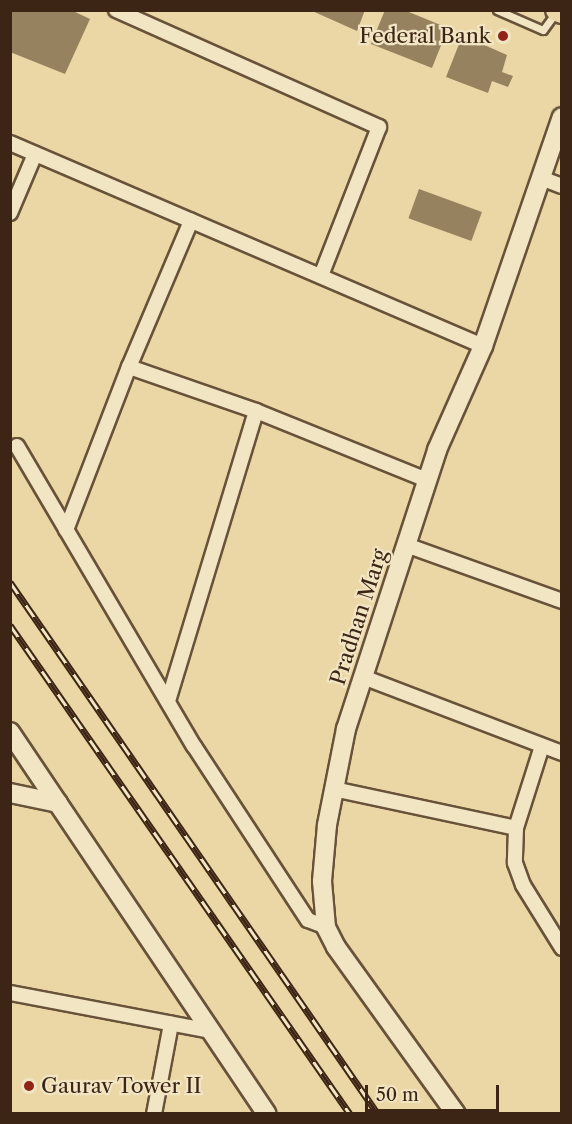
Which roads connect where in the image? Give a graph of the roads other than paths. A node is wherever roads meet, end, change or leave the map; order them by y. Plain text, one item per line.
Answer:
1 (116, 10) edge
2 (497, 10) edge
3 (557, 10) edge
4 (561, 12) edge
5 (561, 117) edge
6 (10, 143) edge
7 (35, 154) junction
8 (541, 178) junction
9 (561, 186) edge
10 (10, 213) edge
11 (191, 220) junction
12 (321, 276) junction
13 (483, 346) junction
14 (129, 366) junction
15 (256, 411) junction
16 (17, 446) dead end
17 (427, 480) junction
18 (66, 530) junction
19 (406, 545) junction
20 (561, 601) edge
21 (363, 677) junction
22 (168, 701) junction
23 (10, 732) edge
24 (542, 746) junction
25 (561, 753) edge
26 (334, 789) junction
27 (10, 793) edge
28 (58, 803) junction
29 (516, 828) junction
30 (326, 927) junction
31 (561, 948) edge
32 (10, 993) edge
33 (171, 1024) junction
34 (212, 1031) junction
35 (154, 1113) edge
36 (267, 1113) edge
37 (456, 1113) edge

1 - 12 street
2 - 3 lane
3 - 4 main road
5 - 8 street, Pradhan Marg
6 - 7 street
7 - 10 street
7 - 11 street
8 - 9 street
8 - 13 street, Pradhan Marg
11 - 12 street
11 - 14 street
12 - 13 street
13 - 17 street, Pradhan Marg
14 - 15 street
14 - 18 street
15 - 17 street
15 - 22 street
16 - 18 street
17 - 19 street, Pradhan Marg
18 - 22 street
19 - 20 street
19 - 21 street, Pradhan Marg
21 - 24 street
21 - 26 street, Pradhan Marg
22 - 30 street
23 - 28 street
24 - 25 street
24 - 29 street
26 - 29 street
26 - 30 street, Pradhan Marg
27 - 28 street
28 - 34 street
29 - 31 street
30 - 37 street, Pradhan Marg
32 - 33 street
33 - 34 street
33 - 35 street
34 - 36 street

